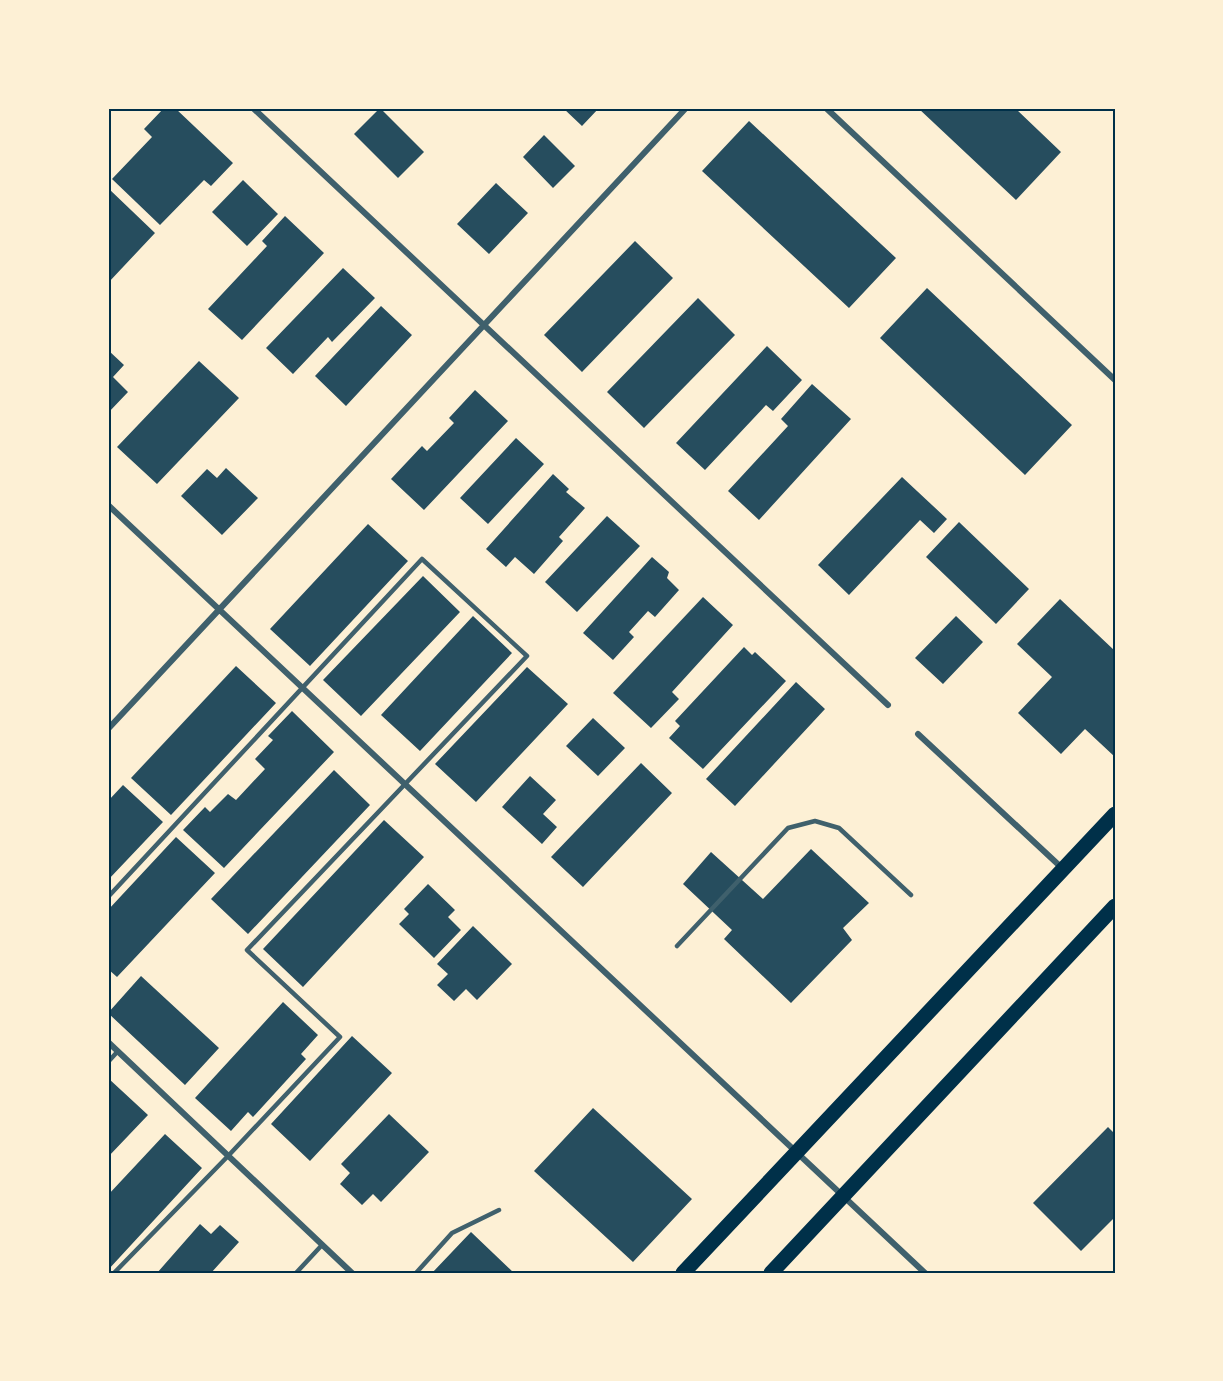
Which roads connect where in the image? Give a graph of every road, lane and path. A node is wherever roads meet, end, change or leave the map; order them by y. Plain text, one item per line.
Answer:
1 (253, 108) edge
2 (686, 108) edge
3 (826, 108) edge
4 (483, 325) junction
5 (1115, 380) edge
6 (108, 504) edge
7 (219, 609) junction
8 (302, 688) junction
9 (888, 705) dead end
10 (108, 729) edge
11 (918, 734) dead end
12 (406, 784) junction
13 (1115, 814) edge
14 (1064, 870) junction
15 (911, 895) dead end
16 (108, 897) edge
17 (1115, 906) edge
18 (677, 946) dead end
19 (108, 1042) edge
20 (118, 1052) junction
21 (108, 1062) edge
22 (797, 1152) junction
23 (229, 1155) junction
24 (844, 1196) junction
25 (499, 1210) dead end
26 (322, 1245) junction
27 (114, 1273) edge
28 (296, 1273) edge
29 (352, 1273) edge
30 (416, 1273) edge
31 (683, 1273) edge
32 (771, 1273) edge
33 (925, 1273) edge

1 - 4 street
2 - 4 street
3 - 5 street
4 - 7 street
4 - 9 street
6 - 7 street
7 - 8 street
7 - 10 street
8 - 12 street
8 - 12 lane
8 - 16 lane
11 - 14 street
12 - 22 street
12 - 23 lane
13 - 14 main road
14 - 22 main road
15 - 18 lane
17 - 24 main road
19 - 20 street
20 - 21 lane
20 - 23 street
22 - 24 street
22 - 31 main road
23 - 26 street
23 - 27 lane
24 - 32 main road
24 - 33 street
25 - 30 lane
26 - 28 lane
26 - 29 street

